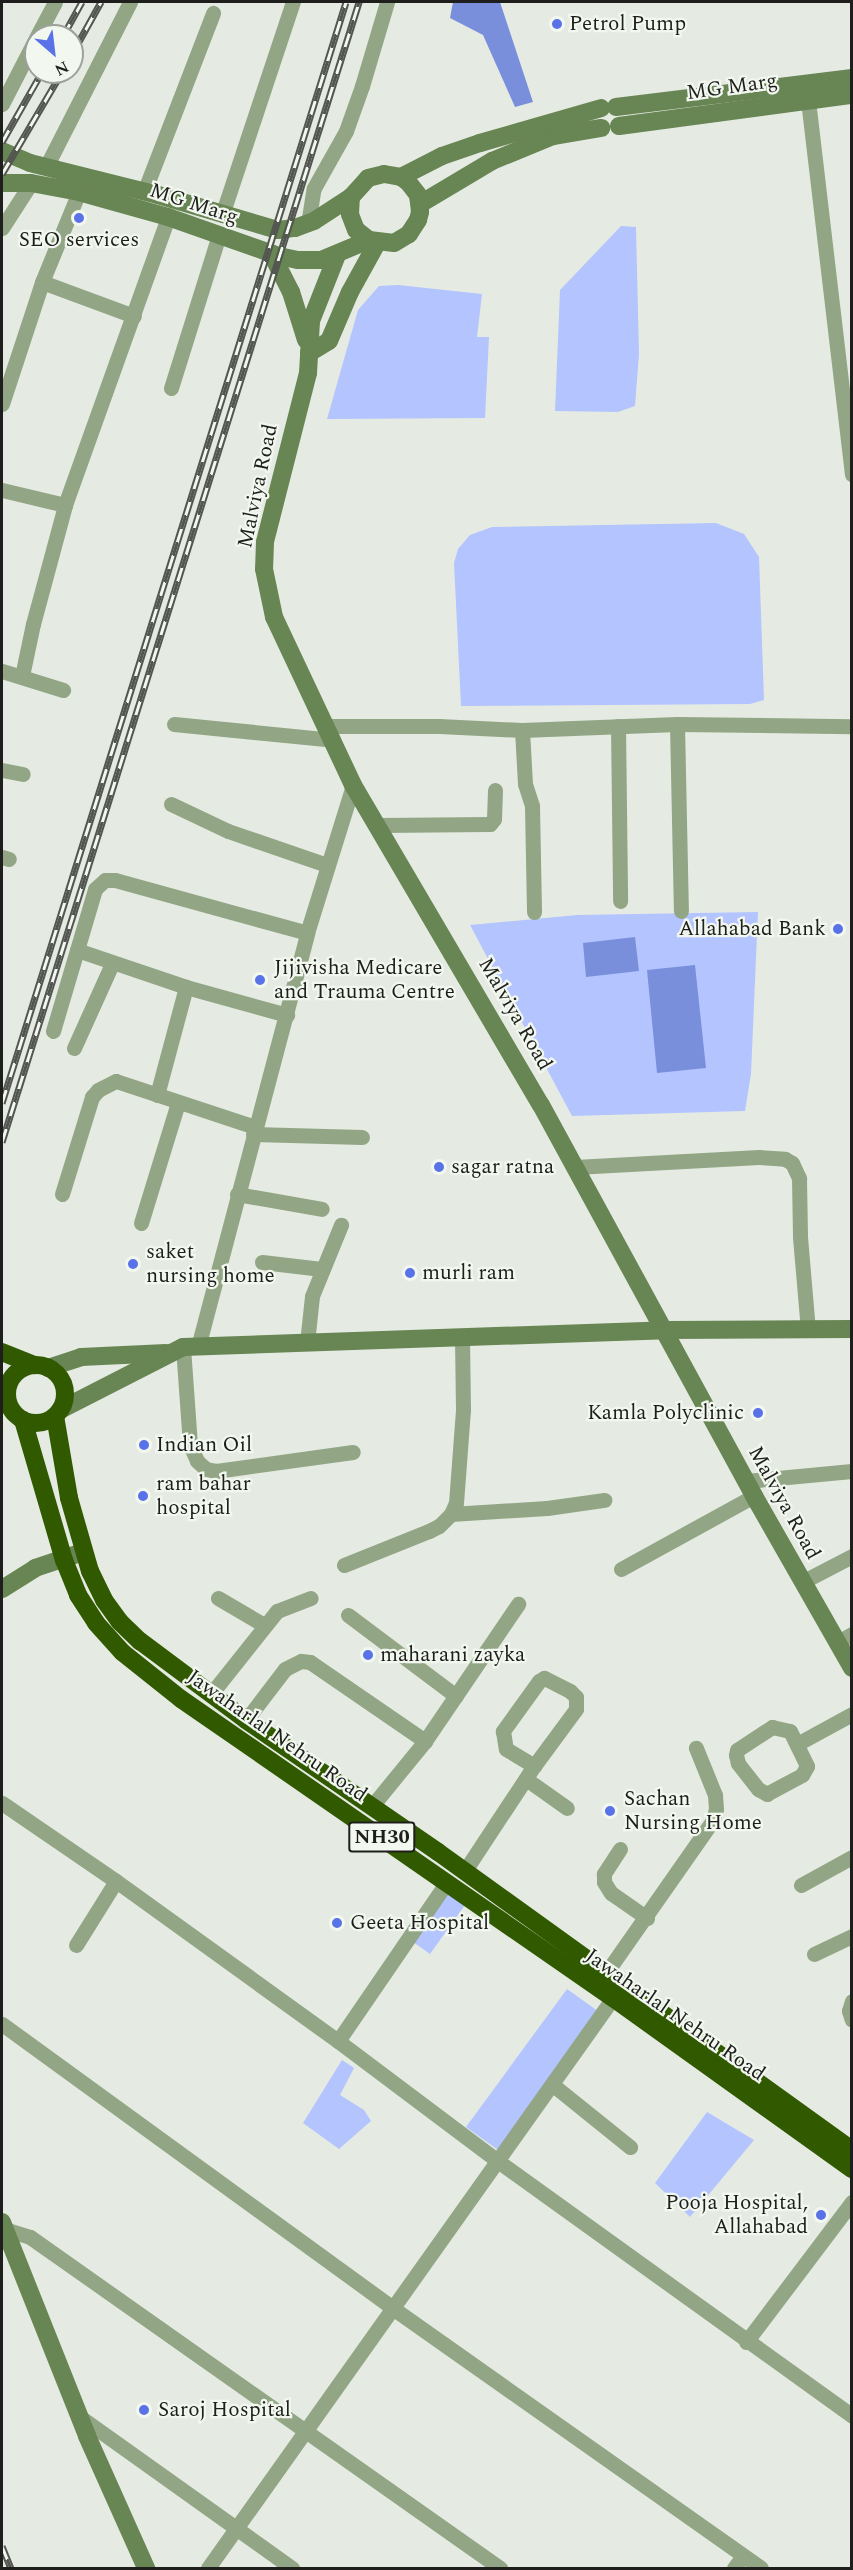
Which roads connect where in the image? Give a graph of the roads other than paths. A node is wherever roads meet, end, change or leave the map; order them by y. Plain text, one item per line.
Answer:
1 (55, 2) edge
2 (130, 2) edge
3 (293, 2) edge
4 (387, 2) edge
5 (213, 14) dead end
6 (43, 24) edge
7 (24, 61) edge
8 (852, 78) edge
9 (852, 95) edge
10 (808, 100) junction
11 (2, 104) edge
12 (609, 108) junction
13 (610, 127) junction
14 (2, 151) edge
15 (46, 166) junction
16 (400, 177) junction
17 (2, 183) edge
18 (31, 183) junction
19 (79, 192) junction
20 (144, 192) junction
21 (351, 197) junction
22 (420, 204) junction
23 (222, 215) junction
24 (168, 217) junction
25 (308, 224) junction
26 (2, 228) edge
27 (219, 235) junction
28 (373, 242) junction
29 (271, 254) junction
30 (337, 255) junction
31 (42, 282) junction
32 (134, 316) junction
33 (309, 354) junction
34 (171, 388) dead end
35 (2, 404) edge
36 (852, 474) edge
37 (2, 490) edge
38 (66, 505) junction
39 (2, 671) edge
40 (22, 676) junction
41 (63, 690) dead end
42 (174, 724) dead end
43 (677, 724) junction
44 (618, 726) junction
45 (852, 726) edge
46 (522, 730) junction
47 (330, 733) junction
48 (2, 770) edge
49 (23, 774) dead end
50 (353, 785) junction
51 (495, 790) dead end
52 (171, 804) dead end
53 (379, 825) junction
54 (327, 865) junction
55 (620, 901) dead end
56 (681, 911) dead end
57 (534, 912) dead end
58 (307, 933) junction
59 (77, 950) junction
60 (112, 964) junction
61 (186, 987) junction
62 (287, 1015) junction
63 (53, 1030) dead end
64 (74, 1048) dead end
65 (157, 1095) junction
66 (178, 1103) junction
67 (254, 1130) junction
68 (362, 1137) dead end
69 (575, 1167) junction
70 (62, 1194) dead end
71 (237, 1194) junction
72 (322, 1209) dead end
73 (141, 1223) dead end
74 (341, 1225) dead end
75 (262, 1262) dead end
76 (322, 1269) junction
77 (852, 1329) edge
78 (666, 1330) junction
79 (808, 1330) junction
80 (462, 1337) junction
81 (307, 1343) junction
82 (184, 1349) junction
83 (2, 1352) edge
84 (42, 1367) junction
85 (4, 1396) edge
86 (57, 1413) junction
87 (23, 1420) junction
88 (353, 1452) dead end
89 (852, 1472) edge
90 (750, 1489) junction
91 (604, 1500) dead end
92 (451, 1514) junction
93 (83, 1552) junction
94 (852, 1556) edge
95 (64, 1560) junction
96 (344, 1565) dead end
97 (621, 1569) dead end
98 (802, 1582) junction
99 (2, 1589) edge
100 (218, 1598) dead end
101 (311, 1598) dead end
102 (518, 1604) dead end
103 (348, 1615) dead end
104 (264, 1625) junction
105 (845, 1638) edge
106 (852, 1668) edge
107 (211, 1694) junction
108 (456, 1696) junction
109 (852, 1714) edge
110 (246, 1720) junction
111 (425, 1741) junction
112 (797, 1744) junction
113 (696, 1748) dead end
114 (534, 1766) junction
115 (526, 1779) junction
116 (2, 1803) edge
117 (372, 1806) junction
118 (567, 1809) dead end
119 (620, 1850) dead end
120 (852, 1857) edge
121 (464, 1872) junction
122 (116, 1881) junction
123 (447, 1882) junction
124 (801, 1885) dead end
125 (647, 1918) junction
126 (852, 1936) edge
127 (76, 1945) dead end
128 (813, 1954) dead end
129 (606, 1973) junction
130 (614, 1998) junction
131 (852, 2001) edge
132 (852, 2020) edge
133 (2, 2024) edge
134 (338, 2041) junction
135 (553, 2085) junction
136 (630, 2147) dead end
137 (852, 2150) edge
138 (499, 2162) junction
139 (852, 2169) edge
140 (852, 2202) edge
141 (3, 2225) edge
142 (394, 2309) junction
143 (746, 2342) junction
144 (852, 2397) edge
145 (848, 2414) edge
146 (83, 2419) junction
147 (306, 2431) junction
148 (237, 2528) junction
149 (739, 2562) edge
150 (146, 2568) edge
151 (208, 2568) edge
152 (292, 2568) edge
153 (500, 2568) edge
154 (761, 2568) edge

1 - 6 street
2 - 15 street
3 - 23 street
4 - 25 street
5 - 20 street
7 - 11 street
8 - 12 street
9 - 10 street, MG Marg
10 - 13 street, MG Marg
10 - 36 street
12 - 13 street
12 - 16 street
13 - 22 street, MG Marg
14 - 15 street, MG Marg
15 - 20 street, MG Marg
16 - 21 street
16 - 22 street
17 - 18 street, MG Marg
18 - 19 street, MG Marg
18 - 26 street
19 - 24 street, MG Marg
19 - 31 street
20 - 23 street, MG Marg
21 - 25 street, MG Marg
21 - 28 street
22 - 28 street
23 - 25 street, MG Marg
24 - 27 street, MG Marg
24 - 32 street
27 - 29 street, MG Marg
27 - 34 street
28 - 30 street, MG Marg
28 - 33 street
29 - 30 street, MG Marg
29 - 33 street
30 - 33 street, Malviya Road
31 - 32 street
31 - 35 street
32 - 38 street
33 - 47 street, Malviya Road
37 - 38 street
38 - 40 street
39 - 40 street
40 - 41 street
42 - 47 street
43 - 44 street
43 - 45 street
43 - 56 street
44 - 46 street
44 - 55 street
46 - 47 street
46 - 57 street
47 - 50 street, Malviya Road
48 - 49 street
50 - 53 street, Malviya Road
50 - 54 street
51 - 53 street
52 - 54 street
53 - 69 street, Malviya Road
54 - 58 street
58 - 59 street
58 - 62 street
59 - 60 street
59 - 63 street
60 - 61 street
60 - 64 street
61 - 62 street
61 - 65 street
62 - 67 street
65 - 66 street
65 - 70 street
66 - 67 street
66 - 73 street
67 - 68 street
67 - 71 street
69 - 78 street, Malviya Road
69 - 79 street
71 - 72 street
71 - 82 street
74 - 76 street
75 - 76 street
76 - 81 street
77 - 79 street
78 - 79 street
78 - 80 street
78 - 90 street, Malviya Road
80 - 81 street
80 - 92 street
81 - 82 street
82 - 84 street
82 - 86 street
82 - 88 street
83 - 84 highway
84 - 85 highway, Jawaharlal Nehru Road / NH30
84 - 86 highway, Jawaharlal Nehru Road / NH30
85 - 87 highway, Jawaharlal Nehru Road / NH30
86 - 87 highway
86 - 93 highway, Jawaharlal Nehru Road / NH30
87 - 95 highway, Jawaharlal Nehru Road / NH30
89 - 90 street
90 - 97 street
90 - 98 street, Malviya Road
91 - 92 street
92 - 96 street
93 - 95 street
93 - 107 highway, Jawaharlal Nehru Road / NH30
94 - 98 street
95 - 99 street
95 - 123 highway, Jawaharlal Nehru Road / NH30
98 - 105 street, Malviya Road
100 - 104 street
101 - 104 street
102 - 108 street
103 - 108 street
104 - 107 street
105 - 106 street, Malviya Road
107 - 110 highway, Jawaharlal Nehru Road / NH30
108 - 111 street
109 - 112 street
110 - 111 street
110 - 117 highway, Jawaharlal Nehru Road / NH30
111 - 117 street
112 - 112 street
113 - 125 street
114 - 114 street
114 - 115 street
115 - 118 street
115 - 121 street
116 - 122 street
117 - 121 highway, Jawaharlal Nehru Road / NH30
119 - 125 street
120 - 124 street
121 - 129 highway, Jawaharlal Nehru Road / NH30
122 - 127 street
122 - 134 street
123 - 130 highway, Jawaharlal Nehru Road / NH30
123 - 134 street
125 - 129 street
126 - 128 street
129 - 137 highway, Jawaharlal Nehru Road / NH30
130 - 135 street
130 - 139 highway, Jawaharlal Nehru Road / NH30
131 - 132 street
133 - 142 street
134 - 138 street
135 - 136 street
135 - 138 street
138 - 142 street
138 - 143 street
140 - 143 street
141 - 146 street
141 - 147 street
142 - 147 street
142 - 149 street
143 - 145 street
144 - 145 street
146 - 148 street
146 - 150 street
147 - 148 street
147 - 153 street
148 - 151 street
148 - 152 street
149 - 154 street

